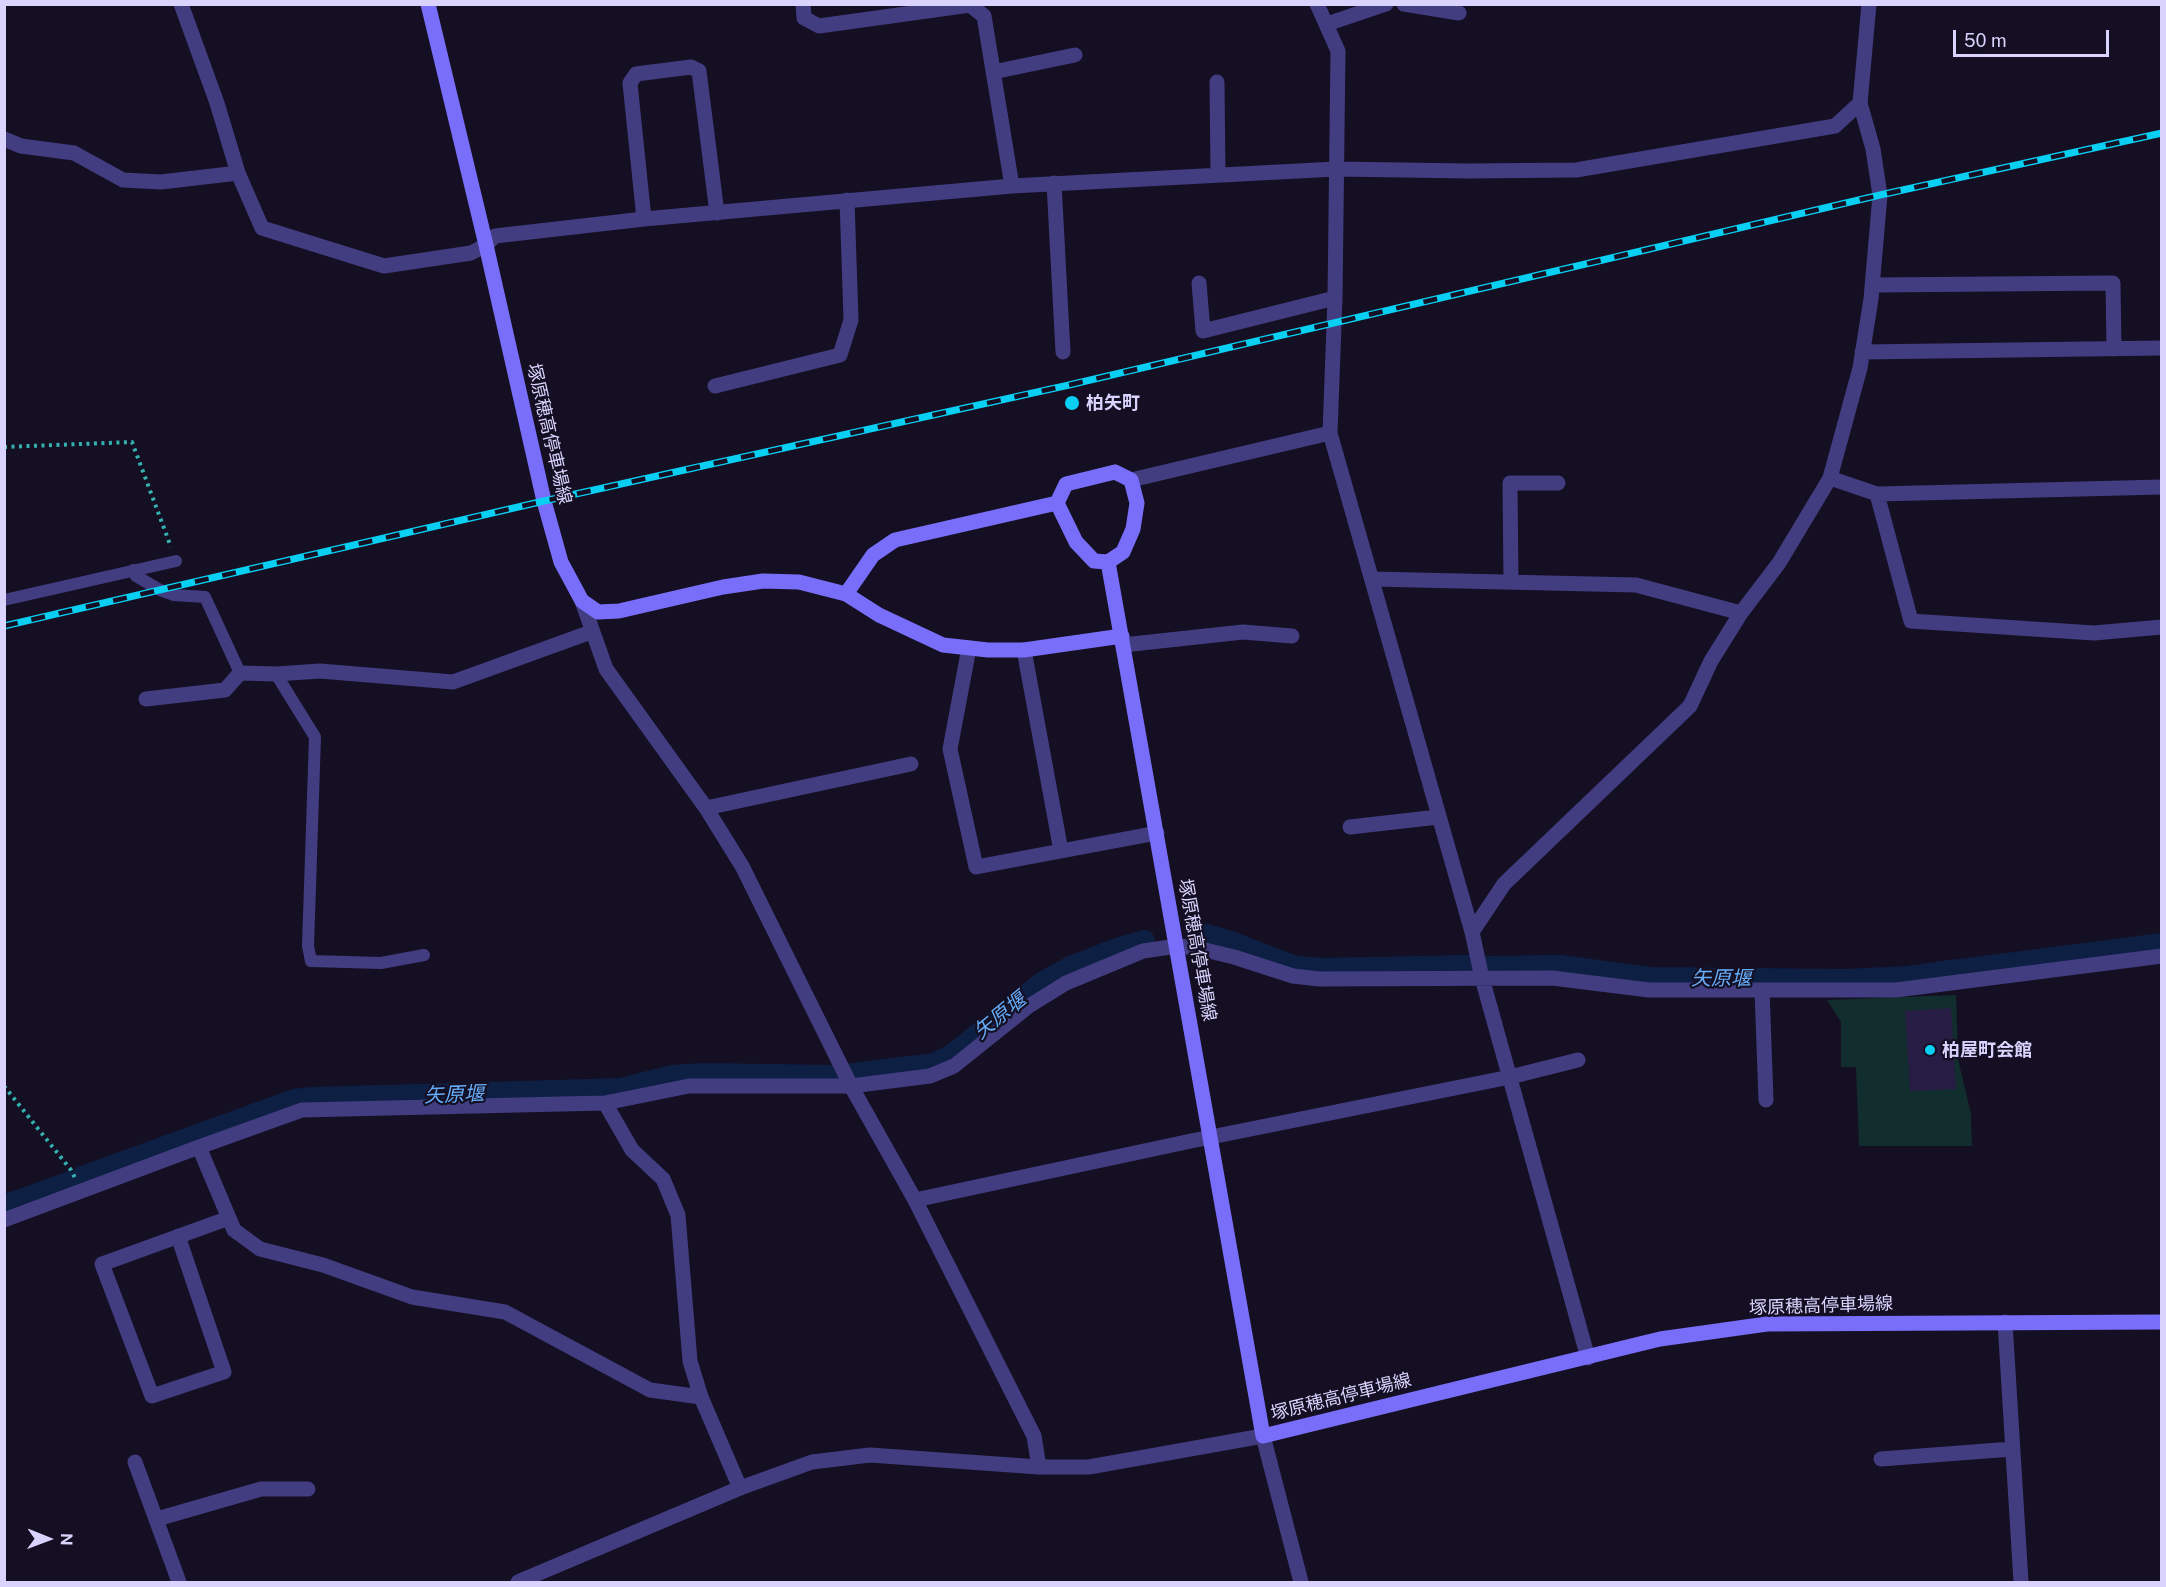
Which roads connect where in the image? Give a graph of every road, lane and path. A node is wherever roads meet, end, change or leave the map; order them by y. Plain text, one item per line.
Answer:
1 (181, 4) edge
2 (428, 4) edge
3 (803, 4) edge
4 (1317, 4) edge
5 (1386, 4) edge
6 (1404, 4) edge
7 (1869, 4) edge
8 (1459, 13) dead end
9 (1327, 24) junction
10 (1075, 55) dead end
11 (993, 72) junction
12 (1217, 82) dead end
13 (1860, 103) junction
14 (4, 139) edge
15 (1336, 169) junction
16 (238, 173) junction
17 (1218, 175) junction
18 (1054, 183) junction
19 (1012, 186) junction
20 (847, 200) junction
21 (717, 213) junction
22 (644, 219) junction
23 (486, 245) junction
24 (1199, 284) dead end
25 (1873, 285) junction
26 (1335, 298) junction
27 (2162, 348) edge
28 (2114, 349) junction
29 (1063, 352) dead end
30 (1862, 352) junction
31 (715, 386) dead end
32 (1330, 433) junction
33 (4, 447) edge
34 (1830, 478) junction
35 (1131, 480) junction
36 (1558, 483) dead end
37 (2162, 487) edge
38 (1877, 494) junction
39 (1057, 503) junction
40 (176, 561) joint
41 (1108, 562) junction
42 (133, 570) junction
43 (1372, 579) junction
44 (1511, 582) junction
45 (846, 594) junction
46 (4, 600) edge
47 (582, 602) junction
48 (1741, 613) junction
49 (2162, 627) edge
50 (591, 632) junction
51 (1292, 636) dead end
52 (1123, 641) junction
53 (969, 648) junction
54 (1024, 650) junction
55 (240, 673) junction
56 (276, 674) junction
57 (146, 699) dead end
58 (911, 764) dead end
59 (706, 808) junction
60 (1438, 817) junction
61 (1350, 827) dead end
62 (1156, 833) junction
63 (1061, 851) junction
64 (1472, 932) junction
65 (1177, 946) junction
66 (424, 955) dead end
67 (2162, 956) edge
68 (1482, 978) junction
69 (1762, 990) junction
70 (1578, 1060) dead end
71 (1510, 1077) junction
72 (4, 1086) edge
73 (851, 1086) junction
74 (1766, 1100) dead end
75 (605, 1103) junction
76 (1210, 1137) junction
77 (199, 1146) junction
78 (82, 1192) junction
79 (915, 1200) junction
80 (229, 1218) junction
81 (4, 1220) edge
82 (178, 1236) junction
83 (2004, 1322) junction
84 (2162, 1322) edge
85 (1588, 1358) junction
86 (701, 1397) junction
87 (1263, 1436) junction
88 (2012, 1449) junction
89 (1881, 1459) dead end
90 (135, 1462) dead end
91 (1039, 1467) junction
92 (740, 1488) junction
93 (308, 1489) dead end
94 (157, 1519) junction
95 (179, 1582) edge
96 (518, 1582) edge
97 (1301, 1582) edge
98 (2021, 1582) edge

1 - 16 street
2 - 23 main road, 塚原穂高停車場線
3 - 11 street
4 - 9 street
5 - 9 street
6 - 8 street
7 - 13 street
9 - 15 street
10 - 11 street
11 - 19 street
12 - 17 street
13 - 15 street
13 - 25 street
14 - 16 street
15 - 17 street
15 - 26 street
16 - 23 street
17 - 18 street
18 - 19 street
18 - 29 street
19 - 20 street
20 - 21 street
20 - 31 street
21 - 22 street
21 - 22 street
22 - 23 street
23 - 47 main road, 塚原穂高停車場線
24 - 26 street
25 - 28 street
25 - 30 street
26 - 32 street
27 - 28 street
28 - 30 street
30 - 34 street
32 - 35 street
32 - 43 street
33 - 40 path
34 - 38 street
34 - 48 street
35 - 39 main road
35 - 41 main road
36 - 44 street
37 - 38 street
38 - 49 street
39 - 41 main road
39 - 45 main road
40 - 42 lane
41 - 52 main road, 塚原穂高停車場線
42 - 46 lane
42 - 55 lane
43 - 44 street
43 - 60 street
44 - 48 street
45 - 47 main road
45 - 53 main road
47 - 50 street
48 - 64 street
50 - 56 street
50 - 59 street
51 - 52 street
52 - 54 main road
52 - 62 main road, 塚原穂高停車場線
53 - 54 main road
53 - 63 street
54 - 63 street
55 - 56 street
55 - 57 street
56 - 66 lane
58 - 59 street
59 - 73 street
60 - 61 street
60 - 64 street
62 - 63 street
62 - 65 main road, 塚原穂高停車場線
64 - 68 street
65 - 68 street
65 - 73 street
65 - 76 main road, 塚原穂高停車場線
67 - 69 street
68 - 69 street
68 - 71 street
69 - 74 street
70 - 71 street
71 - 76 street
71 - 85 street
72 - 78 path
73 - 75 street
73 - 79 street
75 - 77 street
75 - 86 street
76 - 79 street
76 - 87 main road, 塚原穂高停車場線
77 - 78 street
77 - 80 street
78 - 81 street
79 - 91 street
80 - 82 street
80 - 86 street
82 - 82 street
83 - 84 main road, 塚原穂高停車場線
83 - 85 main road, 塚原穂高停車場線
83 - 88 street
85 - 87 main road, 塚原穂高停車場線
86 - 92 street
87 - 91 street
87 - 97 street
88 - 89 street
88 - 98 street
90 - 94 street
91 - 92 street
92 - 96 street
93 - 94 street
94 - 95 street

